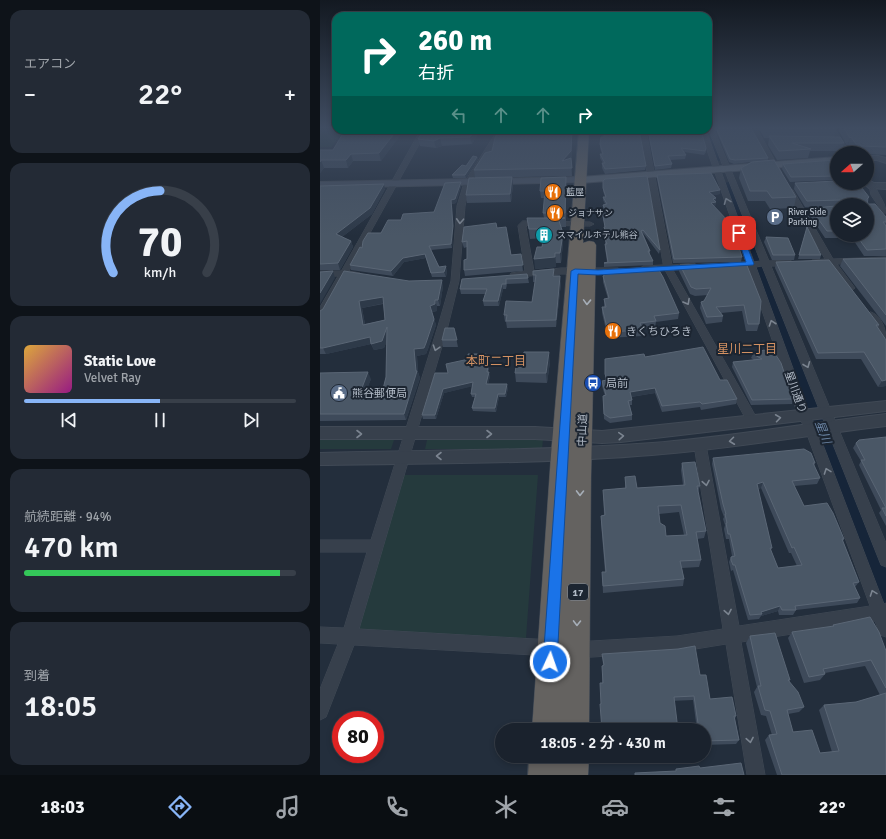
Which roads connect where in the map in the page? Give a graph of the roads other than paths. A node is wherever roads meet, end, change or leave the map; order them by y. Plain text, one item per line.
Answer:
1 (406, 163) edge
2 (480, 163) edge
3 (585, 163) edge
4 (588, 163) edge
5 (650, 163) edge
6 (719, 163) edge
7 (720, 163) edge
8 (798, 163) edge
9 (775, 165) junction
10 (722, 170) junction
11 (652, 174) junction
12 (586, 179) junction
13 (467, 183) junction
14 (394, 184) junction
15 (874, 184) edge
16 (320, 185) edge
17 (886, 186) edge
18 (872, 190) edge
19 (882, 207) edge
20 (584, 224) junction
21 (886, 260) edge
22 (830, 261) junction
23 (751, 264) junction
24 (766, 264) junction
25 (721, 265) edge
26 (706, 266) edge
27 (668, 268) junction
28 (582, 272) junction
29 (344, 273) junction
30 (320, 274) edge
31 (530, 274) junction
32 (364, 276) edge
33 (504, 276) edge
34 (858, 298) edge
35 (867, 310) edge
36 (320, 315) edge
37 (886, 335) edge
38 (886, 406) edge
39 (804, 415) junction
40 (828, 419) junction
41 (886, 420) edge
42 (753, 422) junction
43 (811, 429) junction
44 (320, 433) edge
45 (410, 434) junction
46 (572, 445) junction
47 (700, 445) junction
48 (403, 457) junction
49 (320, 459) edge
50 (320, 546) edge
51 (376, 546) junction
52 (886, 560) edge
53 (883, 612) edge
54 (886, 629) edge
55 (320, 635) edge
56 (732, 636) junction
57 (349, 637) junction
58 (551, 648) junction
59 (576, 650) junction
60 (320, 711) edge
61 (547, 723) edge
62 (574, 723) edge
63 (545, 763) edge
64 (573, 763) edge
65 (544, 775) edge
66 (572, 775) edge
67 (756, 775) edge

1 - 14 street
2 - 13 street
3 - 12 highway, 中山道 / 17
4 - 12 highway, 中山道 / 17
5 - 11 street
6 - 10 street, 星川通り
7 - 10 street, 星川通り
8 - 9 main road
9 - 10 main road
9 - 22 street
10 - 11 main road
23 -> 10 street, 星川通り
10 - 24 street, 星川通り
11 - 12 main road
11 - 27 street
12 - 13 main road
12 - 20 highway, 中山道 / 17
13 - 14 main road
13 -> 45 street
14 - 16 main road
14 - 29 street
15 - 17 street
18 - 19 street
20 - 28 highway, 中山道 / 17
20 - 31 street
21 - 22 street
22 - 24 street
22 - 34 street
23 - 24 street
23 - 25 street
39 -> 23 street, 星川通り
24 -> 40 street, 星川通り
26 - 27 street
27 - 28 street
27 -> 42 street
28 - 31 street
28 - 46 highway, 中山道 / 17
29 - 30 street
29 - 32 street
29 - 36 street
31 - 33 street
35 - 37 street
38 - 40 street
39 - 40 street
42 -> 39 street
39 - 43 street, 星川通り
40 - 41 street
40 - 43 street
40 - 52 street, 星川通り
46 -> 42 street
43 -> 47 street
53 -> 43 street, 星川通り
44 -> 45 street
45 -> 46 street
45 - 48 street
46 - 47 street
46 -> 48 street
46 - 58 highway, 中山道 / 17
46 -> 59 highway, 中山道 / 17
47 -> 56 street
48 - 49 street
48 - 51 street
50 - 51 street
51 - 57 street
53 - 54 street, 星川通り
53 - 56 street
55 - 57 street
56 - 59 street
56 -> 67 street
57 - 58 street
57 - 60 street
58 - 59 street
58 - 61 highway, 中山道 / 17
59 - 62 highway, 中山道 / 17
63 - 65 highway
64 - 66 highway

